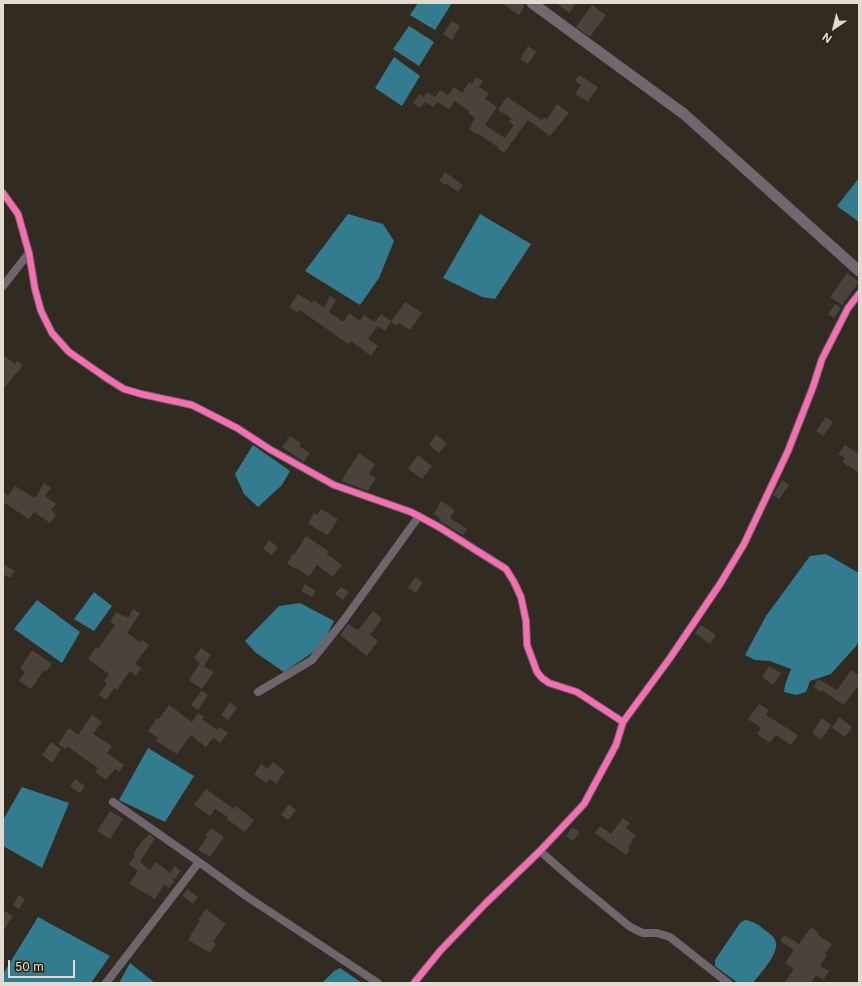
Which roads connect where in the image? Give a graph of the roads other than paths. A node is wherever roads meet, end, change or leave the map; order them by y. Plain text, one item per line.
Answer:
1 (532, 3) edge
2 (3, 193) edge
3 (29, 253) junction
4 (859, 272) edge
5 (3, 286) edge
6 (859, 294) edge
7 (419, 516) junction
8 (258, 692) dead end
9 (623, 722) junction
10 (113, 802) dead end
11 (540, 851) junction
12 (199, 862) junction
13 (106, 983) edge
14 (378, 983) edge
15 (414, 983) edge
16 (728, 983) edge

1 - 4 main road
2 - 3 street
3 - 5 street
3 - 7 street
6 - 9 street
7 - 8 street
7 - 9 street
9 - 11 street
10 - 12 street
11 - 15 street
11 - 16 street
12 - 13 street
12 - 14 street

